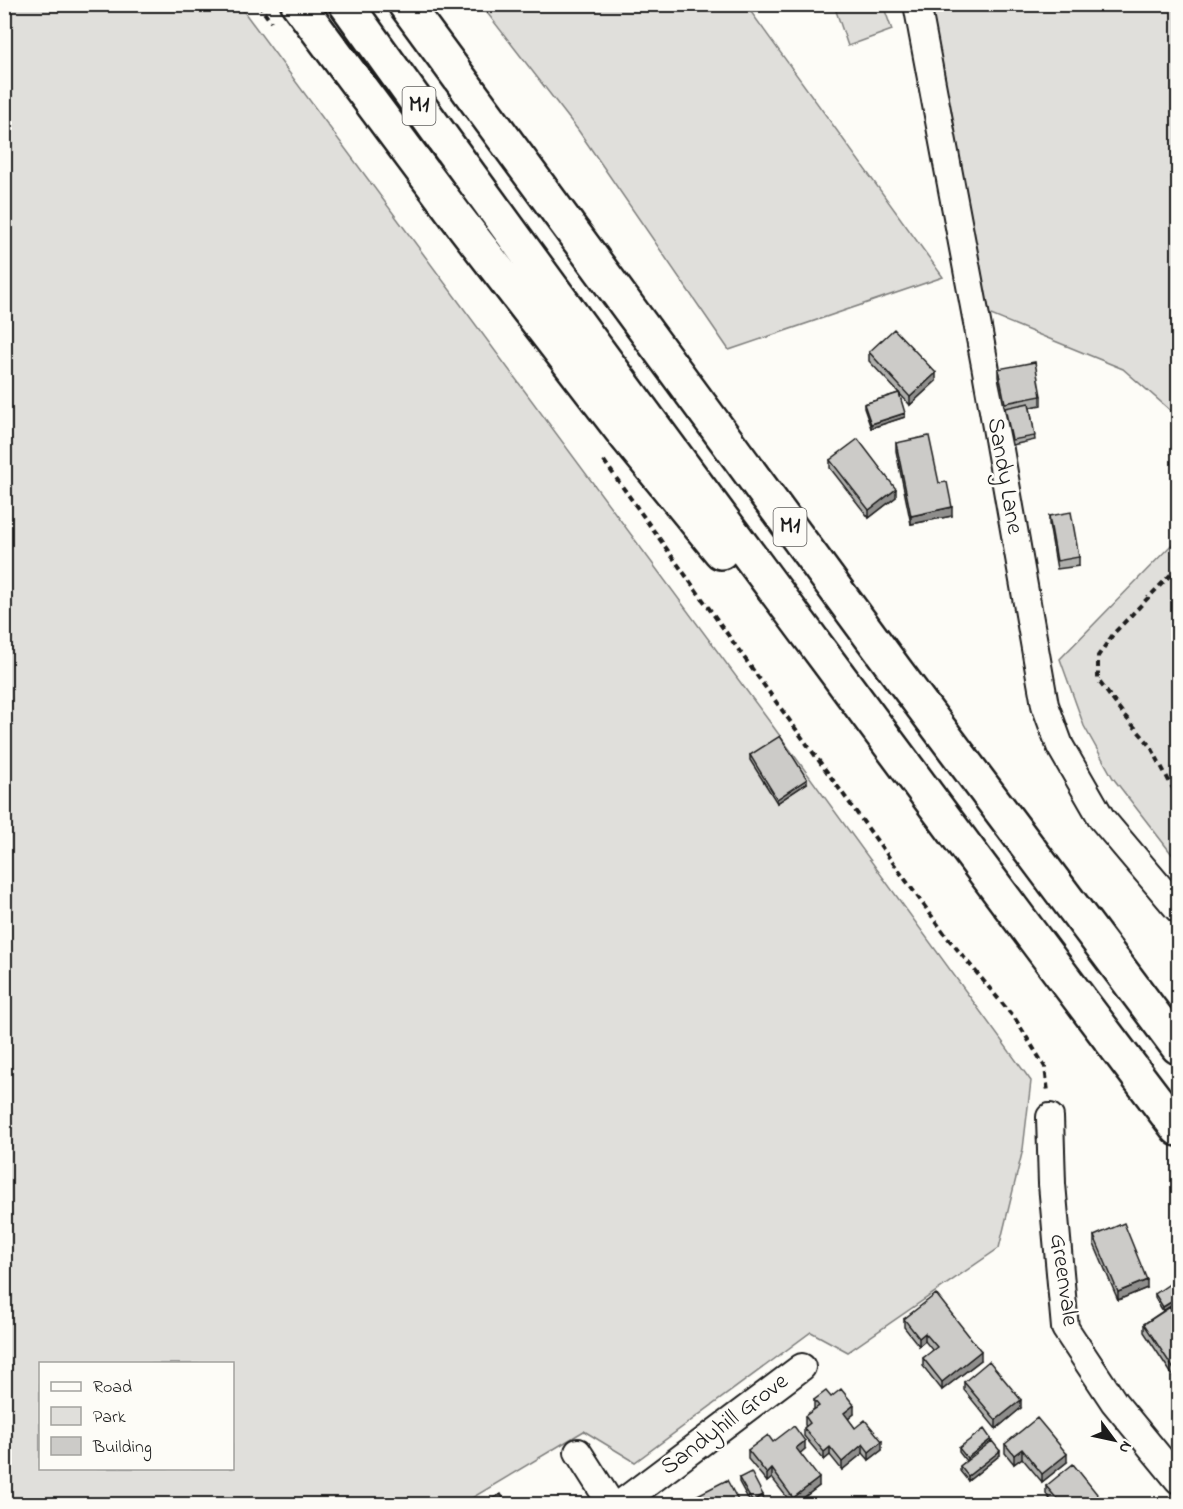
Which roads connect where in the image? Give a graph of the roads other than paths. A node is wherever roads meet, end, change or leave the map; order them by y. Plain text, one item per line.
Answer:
1 (298, 4) edge
2 (346, 4) edge
3 (405, 4) edge
4 (425, 4) edge
5 (917, 4) edge
6 (624, 301) junction
7 (919, 784) junction
8 (1179, 909) edge
9 (1179, 1047) edge
10 (1050, 1117) road end
11 (1179, 1129) edge
12 (802, 1367) dead end
13 (578, 1452) dead end
14 (1179, 1480) edge
15 (611, 1504) edge
16 (620, 1504) edge

1 - 7 highway
2 - 7 highway, M1
3 - 6 highway, M1
4 - 6 highway
5 - 8 street, Sandy Lane
6 - 9 highway, M1
7 - 11 highway, M1
10 - 14 street, Greenvale
12 - 16 street, Sandyhill Grove
13 - 15 street

